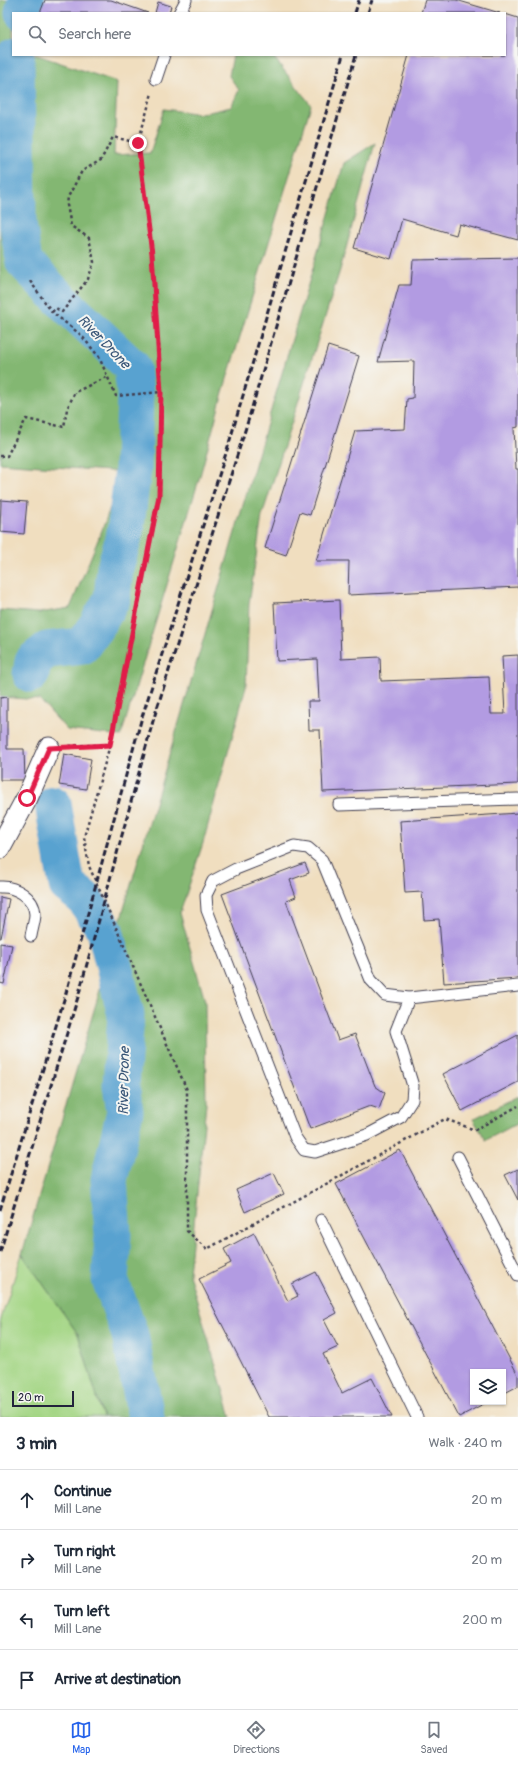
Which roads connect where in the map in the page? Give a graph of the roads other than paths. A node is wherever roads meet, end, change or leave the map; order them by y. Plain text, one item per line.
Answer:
1 (186, 0) edge
2 (180, 12) edge
3 (164, 56) edge
4 (156, 79) road end
5 (49, 748) road end
6 (518, 799) edge
7 (339, 806) dead end
8 (0, 848) edge
9 (0, 887) edge
10 (31, 936) dead end
11 (518, 986) edge
12 (409, 998) junction
13 (458, 1156) dead end
14 (320, 1220) dead end
15 (518, 1275) edge
16 (416, 1417) edge

1 - 2 lane
3 - 4 lane
5 - 8 street
6 - 7 lane
9 - 10 lane
11 - 12 lane
12 - 12 lane
13 - 15 lane
14 - 16 lane

